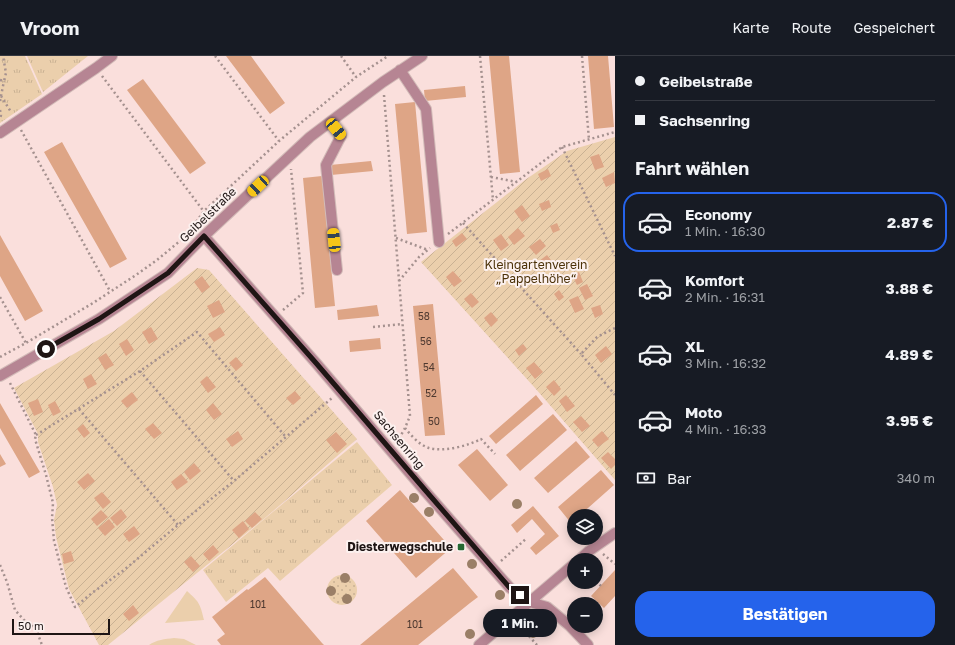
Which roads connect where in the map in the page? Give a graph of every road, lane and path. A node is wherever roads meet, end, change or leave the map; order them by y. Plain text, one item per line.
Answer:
1 (3, 56) edge
2 (112, 56) edge
3 (215, 56) edge
4 (341, 56) edge
5 (388, 56) edge
6 (422, 56) edge
7 (480, 56) edge
8 (582, 56) edge
9 (96, 68) junction
10 (400, 70) junction
11 (356, 77) junction
12 (0, 80) edge
13 (4, 81) junction
14 (383, 82) junction
15 (1, 96) junction
16 (0, 101) edge
17 (0, 110) edge
18 (1, 118) edge
19 (16, 122) junction
20 (330, 122) junction
21 (615, 132) edge
22 (0, 133) edge
23 (589, 140) junction
24 (279, 141) junction
25 (562, 147) junction
26 (290, 155) junction
27 (491, 176) junction
28 (517, 182) junction
29 (493, 200) junction
30 (204, 211) junction
31 (464, 223) junction
32 (214, 226) junction
33 (204, 236) junction
34 (396, 238) junction
35 (439, 242) junction
36 (428, 250) junction
37 (615, 256) edge
38 (337, 270) dead end
39 (399, 281) junction
40 (110, 291) junction
41 (0, 297) edge
42 (275, 317) junction
43 (402, 324) junction
44 (373, 327) dead end
45 (615, 328) edge
46 (26, 343) junction
47 (581, 354) junction
48 (0, 357) edge
49 (140, 371) junction
50 (3, 374) edge
51 (340, 391) junction
52 (615, 395) edge
53 (79, 408) junction
54 (405, 428) junction
55 (36, 436) junction
56 (286, 436) junction
57 (391, 451) junction
58 (495, 454) dead end
59 (234, 481) junction
60 (178, 525) junction
61 (615, 533) edge
62 (527, 538) dead end
63 (596, 546) junction
64 (588, 553) edge
65 (615, 564) edge
66 (0, 565) edge
67 (493, 568) junction
68 (567, 570) edge
69 (530, 602) junction
70 (512, 617) junction
71 (42, 645) edge
72 (480, 645) edge
73 (537, 645) edge
74 (588, 645) edge

1 - 13 path
2 - 9 street
3 - 24 path
4 - 11 path
5 - 11 path
6 - 10 street, Geibelstraße
7 - 27 path
8 - 23 path
9 - 19 street
9 - 30 path
10 - 14 street, Geibelstraße
10 - 35 street
11 - 24 path
12 - 13 path
13 - 15 path
14 - 20 street, Geibelstraße
14 - 34 path
15 - 16 path
15 - 19 path
17 - 18 path
19 - 22 street
19 - 40 path
20 - 26 street, Geibelstraße
20 - 38 street
21 - 23 path
23 - 25 path
24 - 30 path
25 - 28 path
25 - 37 path
26 - 32 street, Geibelstraße
26 - 42 path
27 - 28 path
27 - 29 path
28 - 29 path
29 - 31 path
30 - 32 path
30 - 40 path
31 - 35 path
31 - 47 path
32 - 33 street, Geibelstraße
33 - 42 street, Sachsenring
33 - 50 street, Geibelstraße
34 - 36 path
34 - 39 path
35 - 36 path
36 - 39 path
39 - 43 path
40 - 46 path
41 - 46 path
42 - 51 street, Sachsenring
43 - 44 path
43 - 54 path
45 - 47 path
46 - 48 path
47 - 52 path
49 - 53 path
49 - 56 path
49 - 59 path
50 - 55 path
51 - 56 path
51 - 57 street, Sachsenring
53 - 55 path
53 - 60 path
54 - 57 path
54 - 58 path
55 - 60 path
56 - 59 path
57 - 67 street, Sachsenring
59 - 60 path
61 - 63 street
62 - 67 path
63 - 64 street
63 - 65 path
66 - 71 path
67 - 69 street, Sachsenring
68 - 69 street
69 - 70 street
69 - 74 street, Sachsenring
70 - 72 street
70 - 73 path

